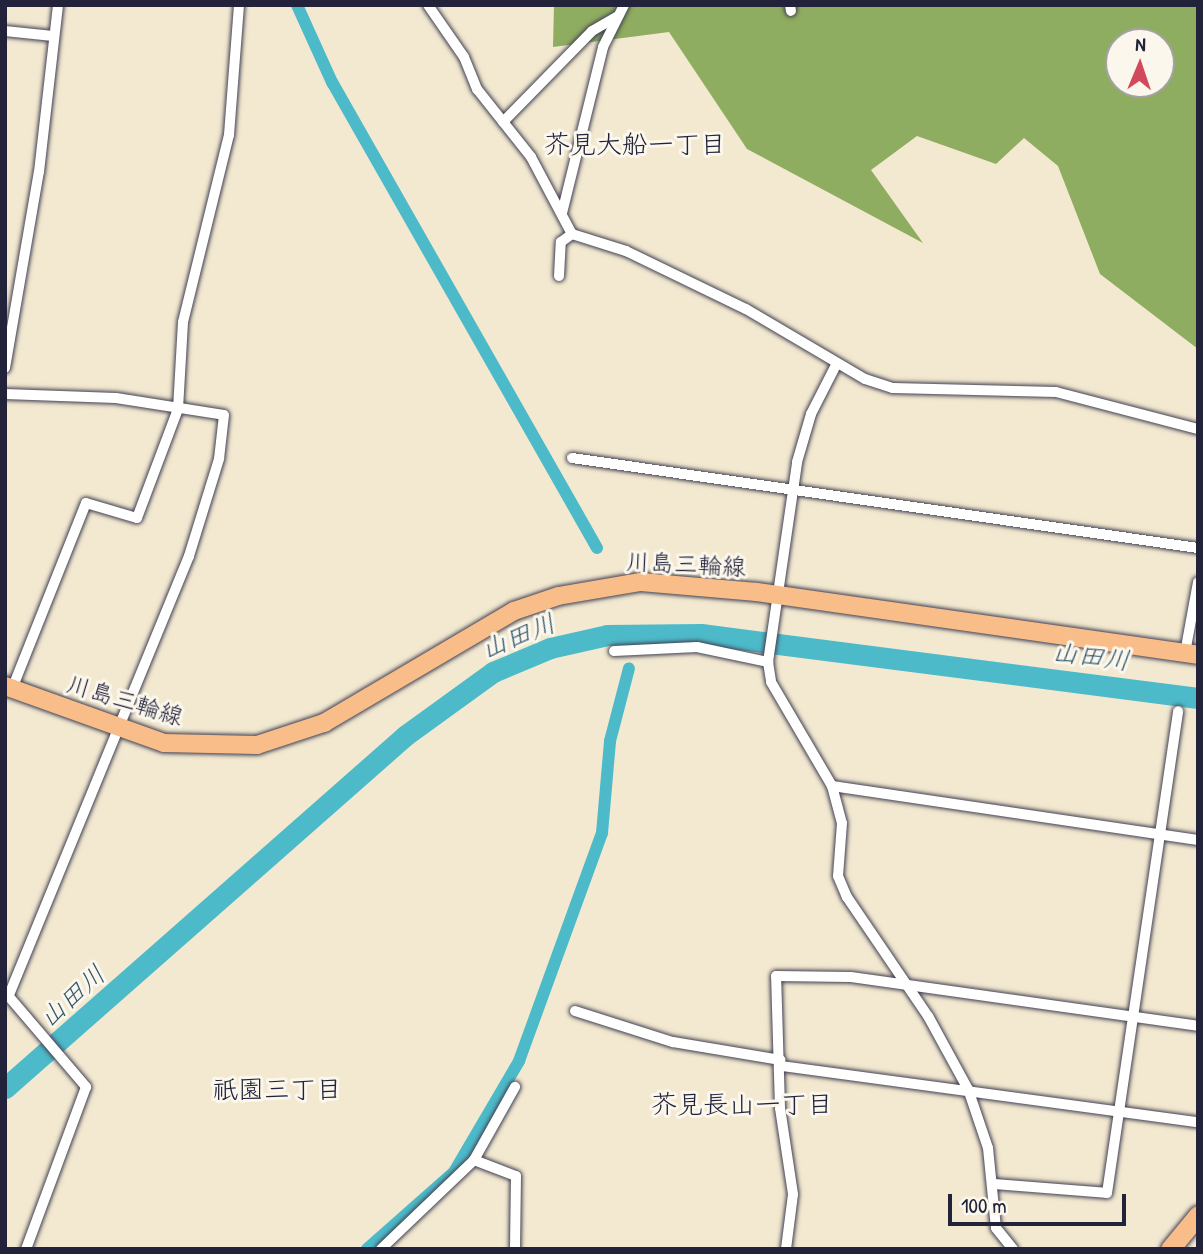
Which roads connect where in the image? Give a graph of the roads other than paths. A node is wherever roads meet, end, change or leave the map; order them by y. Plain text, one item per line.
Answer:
1 (58, 5) edge
2 (239, 5) edge
3 (428, 5) edge
4 (624, 5) edge
5 (617, 15) junction
6 (5, 31) edge
7 (53, 36) junction
8 (503, 122) junction
9 (562, 213) junction
10 (572, 234) junction
11 (559, 276) dead end
12 (837, 363) junction
13 (5, 369) edge
14 (5, 394) edge
15 (178, 409) junction
16 (1198, 429) edge
17 (572, 458) dead end
18 (792, 490) junction
19 (1198, 548) edge
20 (1198, 582) edge
21 (774, 597) junction
22 (614, 650) dead end
23 (1191, 654) edge
24 (768, 658) junction
25 (8, 687) edge
26 (1178, 710) dead end
27 (119, 729) junction
28 (832, 786) junction
29 (1159, 834) junction
30 (1198, 840) edge
31 (906, 984) junction
32 (7, 994) edge
33 (575, 1012) dead end
34 (1131, 1016) junction
35 (1198, 1026) edge
36 (781, 1063) junction
37 (515, 1087) dead end
38 (968, 1089) junction
39 (1118, 1110) junction
40 (1198, 1122) edge
41 (474, 1160) junction
42 (993, 1184) junction
43 (1198, 1215) edge
44 (26, 1249) edge
45 (381, 1249) edge
46 (515, 1249) edge
47 (786, 1249) edge
48 (1013, 1249) edge
49 (1170, 1249) edge

1 - 7 street
2 - 15 street
3 - 8 street
4 - 5 street
5 - 8 street
5 - 9 street
6 - 7 street
7 - 13 street
8 - 9 street
9 - 10 street
10 - 11 street
10 - 12 street
12 - 16 street
12 - 18 street
14 - 15 street
15 - 25 street
15 - 27 street
17 - 18 street
18 - 19 street
18 - 21 street
20 - 23 street
21 - 23 main road, 川島三輪線
21 - 24 street
21 - 27 main road, 川島三輪線
22 - 24 street
24 - 28 street
25 - 27 main road, 川島三輪線
26 - 29 street
27 - 32 street
28 - 29 street
28 - 31 street
29 - 30 street
29 - 34 street
31 - 34 street
31 - 36 street
31 - 38 street
32 - 44 street
33 - 36 street
34 - 35 street
34 - 39 street
36 - 38 street
36 - 47 street
37 - 41 street
38 - 39 street
38 - 42 street
39 - 40 street
39 - 42 street
41 - 45 street
41 - 46 street
42 - 48 street
43 - 49 highway

